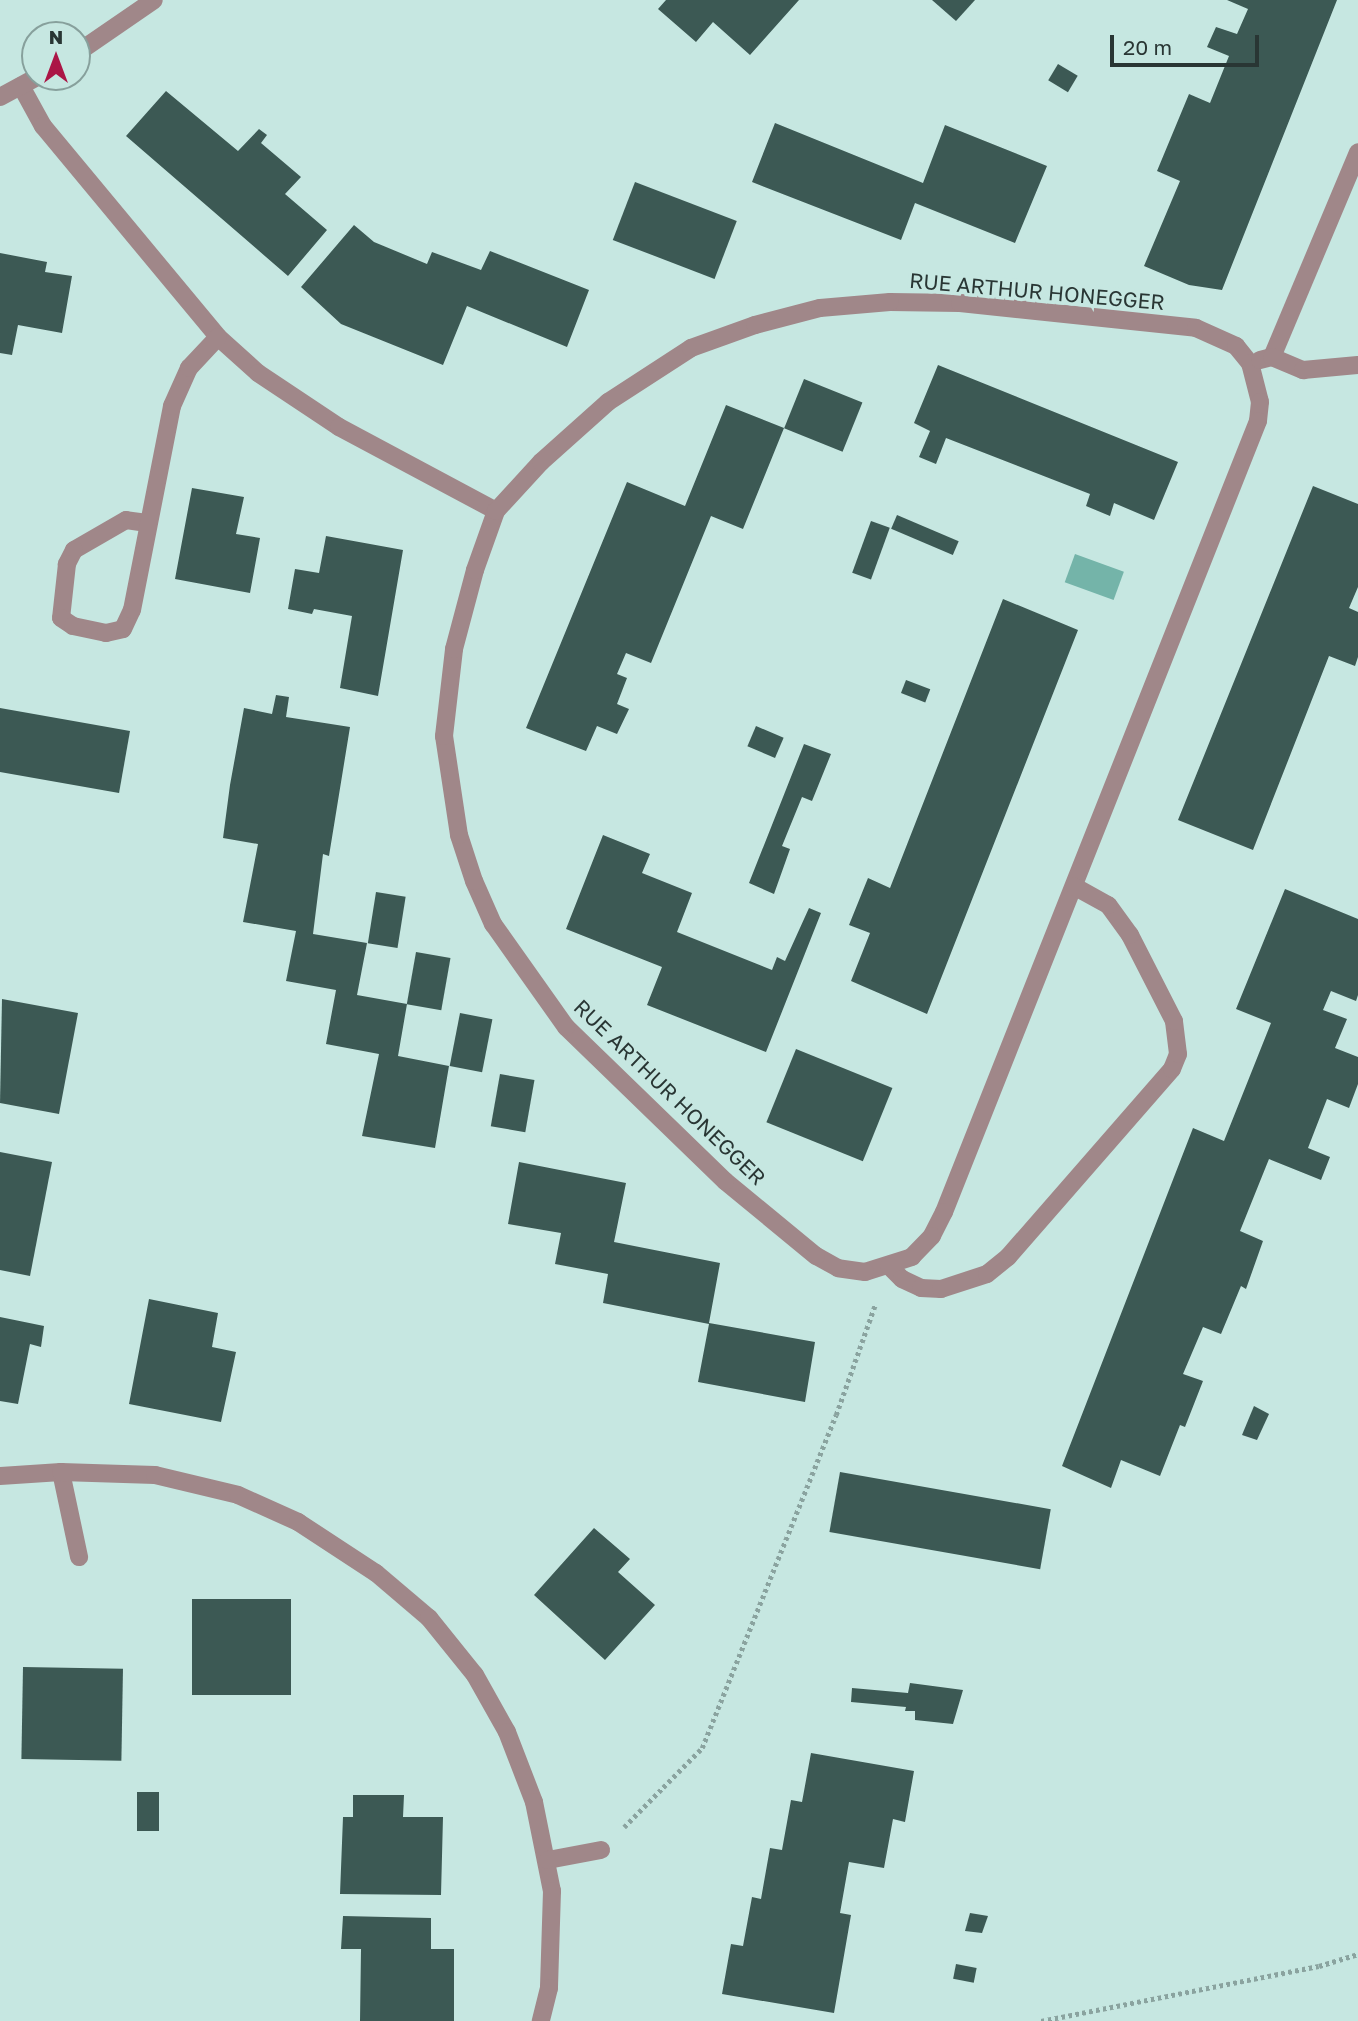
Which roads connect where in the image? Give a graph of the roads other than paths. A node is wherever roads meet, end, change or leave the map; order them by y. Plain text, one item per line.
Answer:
1 (154, 0) edge
2 (91, 43) edge
3 (21, 86) edge
4 (32, 91) edge
5 (0, 97) edge
6 (1358, 152) edge
7 (218, 337) junction
8 (1272, 357) junction
9 (1250, 363) junction
10 (1358, 365) edge
11 (496, 511) junction
12 (147, 523) junction
13 (1074, 887) junction
14 (889, 1266) junction
15 (61, 1472) junction
16 (0, 1476) edge
17 (79, 1558) dead end
18 (601, 1850) road end
19 (548, 1860) junction
20 (541, 2021) edge

1 - 2 street
3 - 5 street
4 - 7 street
6 - 8 street
7 - 11 street
7 - 12 street
8 - 9 street
8 - 10 street
9 - 11 street, RUE ARTHUR HONEGGER
9 - 13 street, RUE ARTHUR HONEGGER
11 - 14 street, RUE ARTHUR HONEGGER
12 - 12 street
13 - 14 street, RUE ARTHUR HONEGGER
13 - 14 street
15 - 16 street
15 - 17 street
15 - 19 street
18 - 19 street
19 - 20 street

